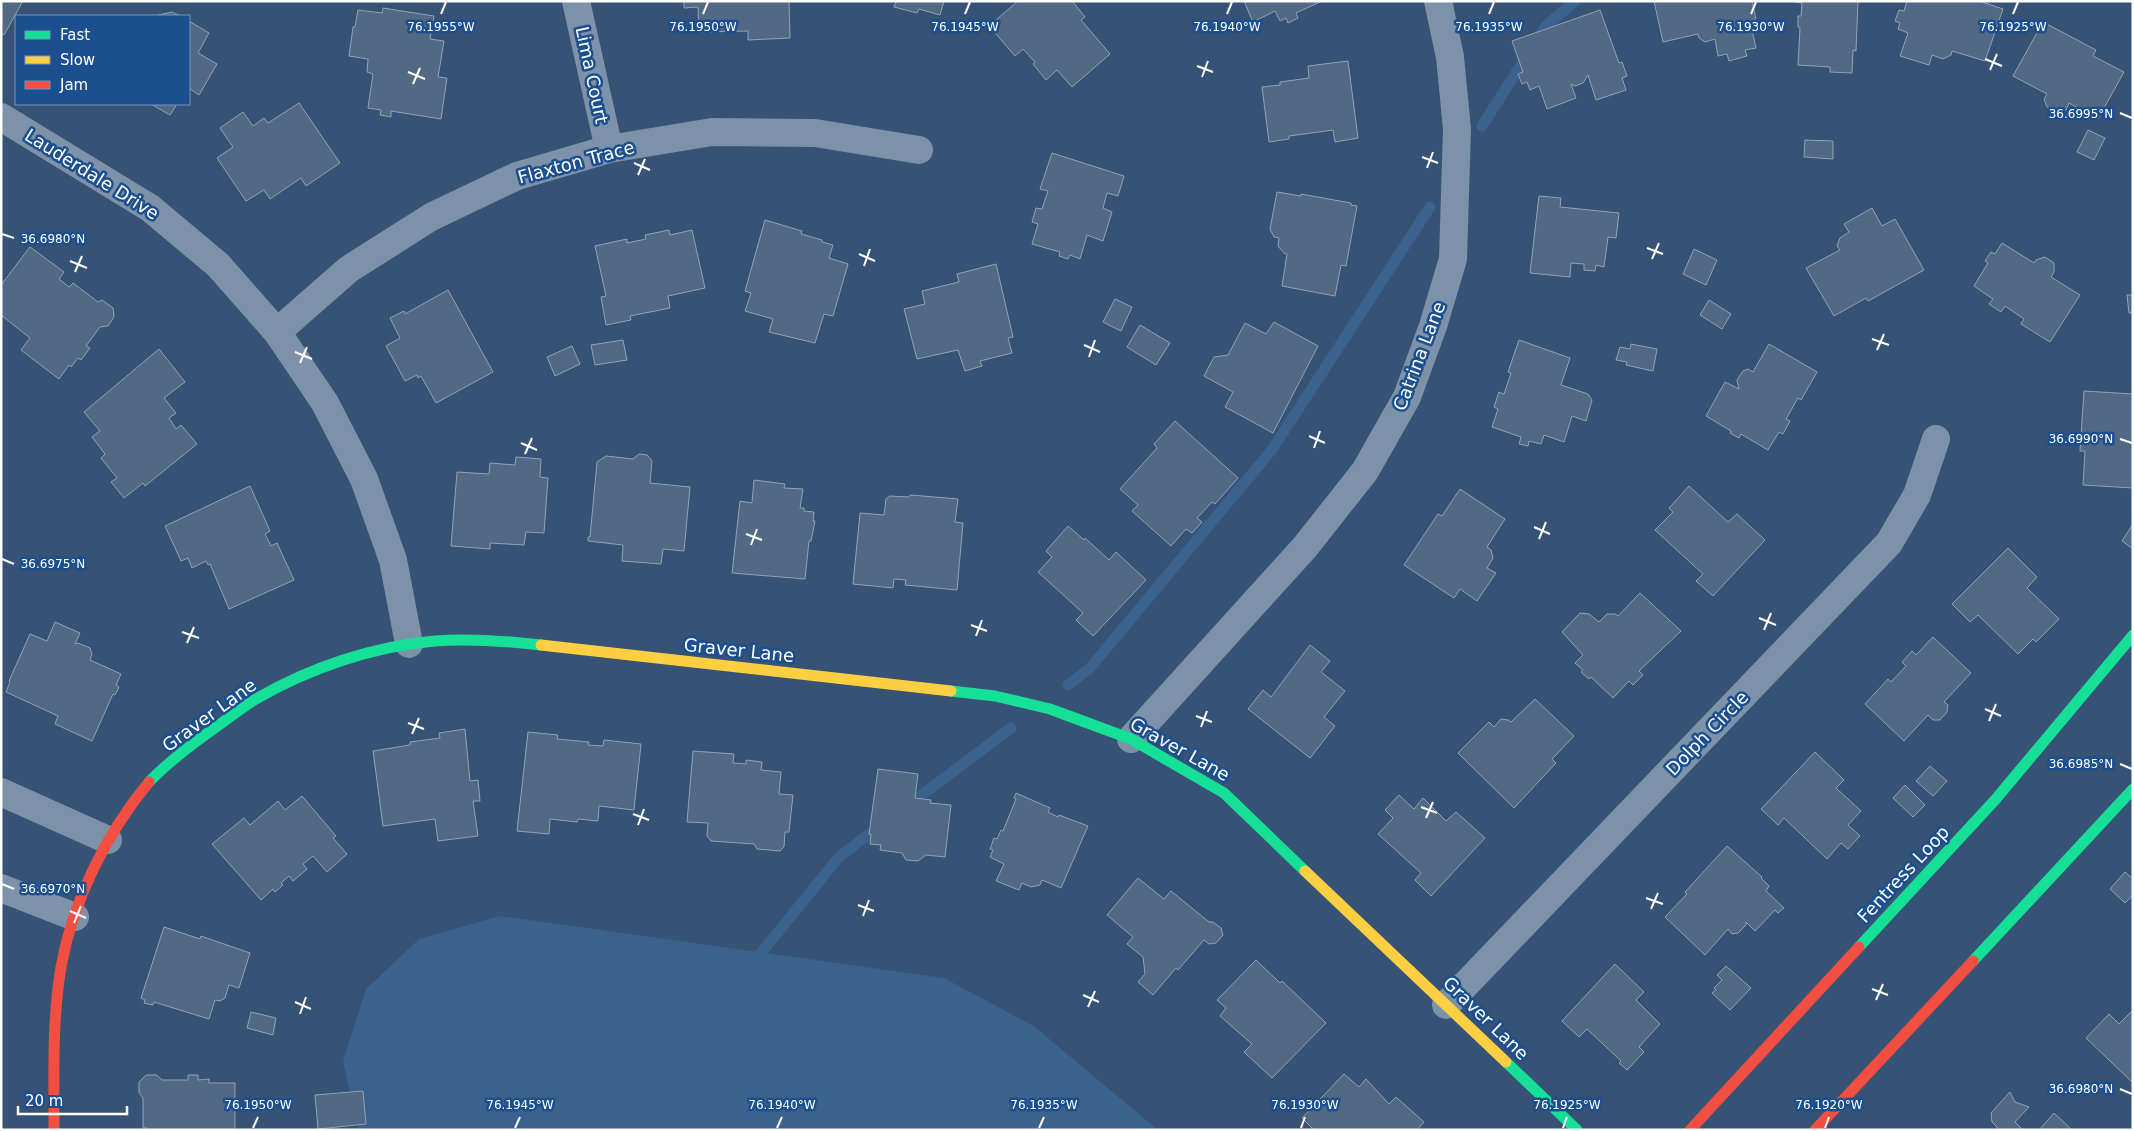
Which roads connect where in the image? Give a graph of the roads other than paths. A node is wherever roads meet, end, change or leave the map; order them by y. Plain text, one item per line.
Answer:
1 (576, 1) edge
2 (1438, 1) edge
3 (1, 117) edge
4 (609, 149) junction
5 (919, 150) dead end
6 (277, 332) junction
7 (1936, 439) dead end
8 (2133, 635) edge
9 (409, 644) junction
10 (1131, 739) junction
11 (2133, 789) edge
12 (1, 792) edge
13 (108, 840) junction
14 (1, 888) edge
15 (75, 916) junction
16 (1446, 1005) junction
17 (54, 1130) edge
18 (1577, 1130) edge
19 (1690, 1130) edge
20 (1815, 1130) edge

1 - 4 street, Lima Court
2 - 10 street, Catrina Lane
3 - 6 street, Lauderdale Drive
4 - 5 street, Flaxton Trace
4 - 6 street, Flaxton Trace
6 - 9 street, Lauderdale Drive
7 - 16 street, Dolph Circle
8 - 19 street, Fentress Loop
9 - 10 street, Graver Lane
9 - 13 street, Graver Lane
10 - 16 street, Graver Lane
11 - 20 street
12 - 13 street
13 - 15 street, Graver Lane
14 - 15 street
15 - 17 street, Graver Lane
16 - 18 street, Graver Lane

